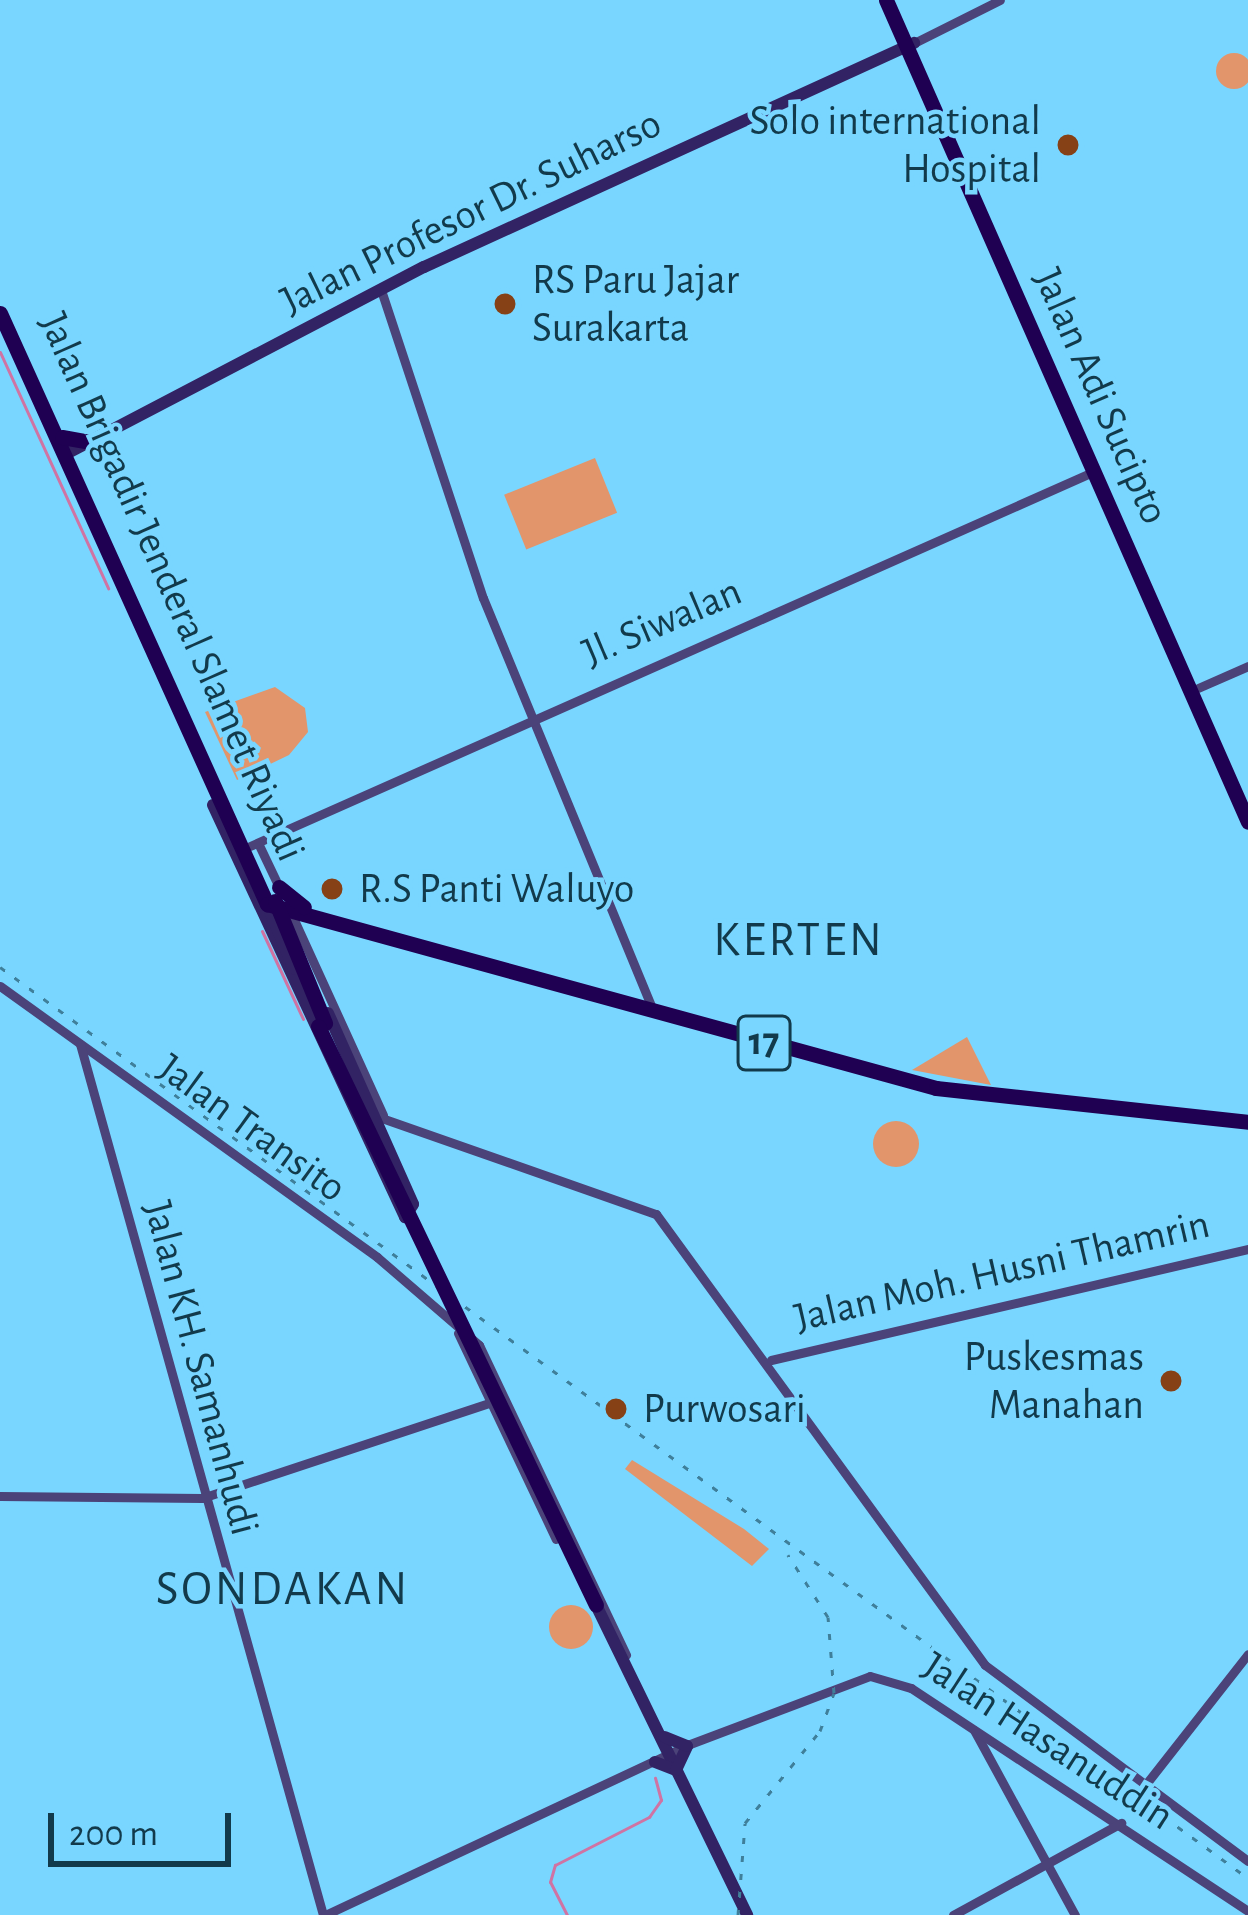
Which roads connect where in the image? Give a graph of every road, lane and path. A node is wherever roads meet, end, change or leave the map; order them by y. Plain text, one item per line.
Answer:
1 (890, 0) edge
2 (1000, 0) edge
3 (899, 30) junction
4 (913, 45) junction
5 (888, 57) junction
6 (916, 67) junction
7 (376, 294) junction
8 (0, 298) edge
9 (0, 313) edge
10 (74, 452) junction
11 (1095, 472) junction
12 (1248, 666) edge
13 (1198, 688) junction
14 (532, 713) junction
15 (218, 802) junction
16 (1248, 803) edge
17 (1248, 822) edge
18 (255, 844) junction
19 (280, 902) junction
20 (322, 919) junction
21 (298, 928) junction
22 (364, 928) junction
23 (295, 948) junction
24 (307, 976) junction
25 (0, 986) edge
26 (652, 1001) junction
27 (322, 1025) junction
28 (80, 1044) junction
29 (381, 1115) junction
30 (1248, 1118) edge
31 (1248, 1249) edge
32 (469, 1345) junction
33 (771, 1360) junction
34 (480, 1384) junction
35 (507, 1396) junction
36 (489, 1404) junction
37 (464, 1414) junction
38 (0, 1496) edge
39 (202, 1498) junction
40 (598, 1604) junction
41 (609, 1636) junction
42 (1248, 1654) edge
43 (626, 1655) junction
44 (971, 1726) junction
45 (687, 1746) junction
46 (662, 1751) junction
47 (676, 1770) junction
48 (1146, 1784) junction
49 (1121, 1822) junction
50 (1248, 1861) edge
51 (1048, 1863) junction
52 (1248, 1910) edge
53 (324, 1915) edge
54 (747, 1915) edge
55 (953, 1915) edge
56 (1075, 1915) edge

1 - 3 highway, Jalan Adi Sucipto
1 - 4 highway, Jalan Adi Sucipto
2 - 4 street
3 - 4 highway, Jalan Adi Sucipto
3 - 5 highway
4 - 5 main road, Jalan Profesor Dr. Suharso
4 - 6 highway, Jalan Adi Sucipto
4 - 13 highway, Jalan Adi Sucipto
5 - 6 highway
5 - 7 main road, Jalan Profesor Dr. Suharso
6 - 11 highway, Jalan Adi Sucipto
7 - 10 main road, Jalan Profesor Dr. Suharso
7 - 14 street
8 - 10 highway, Jalan Brigadir Jenderal Slamet Riyadi
9 - 10 highway, Jalan Brigadir Jenderal Slamet Riyadi
10 - 15 highway, Jalan Brigadir Jenderal Slamet Riyadi
10 - 18 highway, Jalan Brigadir Jenderal Slamet Riyadi
11 - 14 street, Jl. Siwalan
11 - 17 highway, Jalan Adi Sucipto
12 - 13 street
13 - 16 highway, Jalan Adi Sucipto
14 - 18 street, Jl. Siwalan
14 - 26 street
15 - 19 highway, Jalan Brigadir Jenderal Slamet Riyadi
15 - 29 main road
18 - 19 highway, Jalan Brigadir Jenderal Slamet Riyadi
19 - 20 highway, 17
19 - 21 street
19 - 22 highway, 17
19 - 23 highway
19 - 27 main road
20 - 21 highway
20 - 22 highway, 17
21 - 23 highway
21 - 29 street
22 - 26 highway, 17
23 - 24 highway
24 - 27 highway
24 - 29 main road
25 - 28 street, Jalan Transito
26 - 30 highway, 17
27 - 40 highway, bridge
28 - 32 street, Jalan Transito
28 - 39 street, Jalan KH. Samanhudi
29 - 33 street
31 - 33 street, Jalan Moh. Husni Thamrin
32 - 34 street
32 - 35 street
33 - 48 street
34 - 36 street
34 - 37 street
35 - 36 street
35 - 43 street
36 - 37 street
36 - 41 street
37 - 39 street
38 - 39 street
39 - 53 street, Jalan KH. Samanhudi
40 - 41 main road
40 - 43 main road
41 - 46 main road
42 - 48 street
43 - 46 main road
44 - 45 street, Jalan Hasanuddin
44 - 49 street, Jalan Hasanuddin
44 - 51 street
45 - 46 main road
45 - 47 main road
46 - 47 main road
46 - 53 street
47 - 54 main road
48 - 50 street
49 - 51 street
49 - 52 street, Jalan Hasanuddin
51 - 55 street
51 - 56 street

